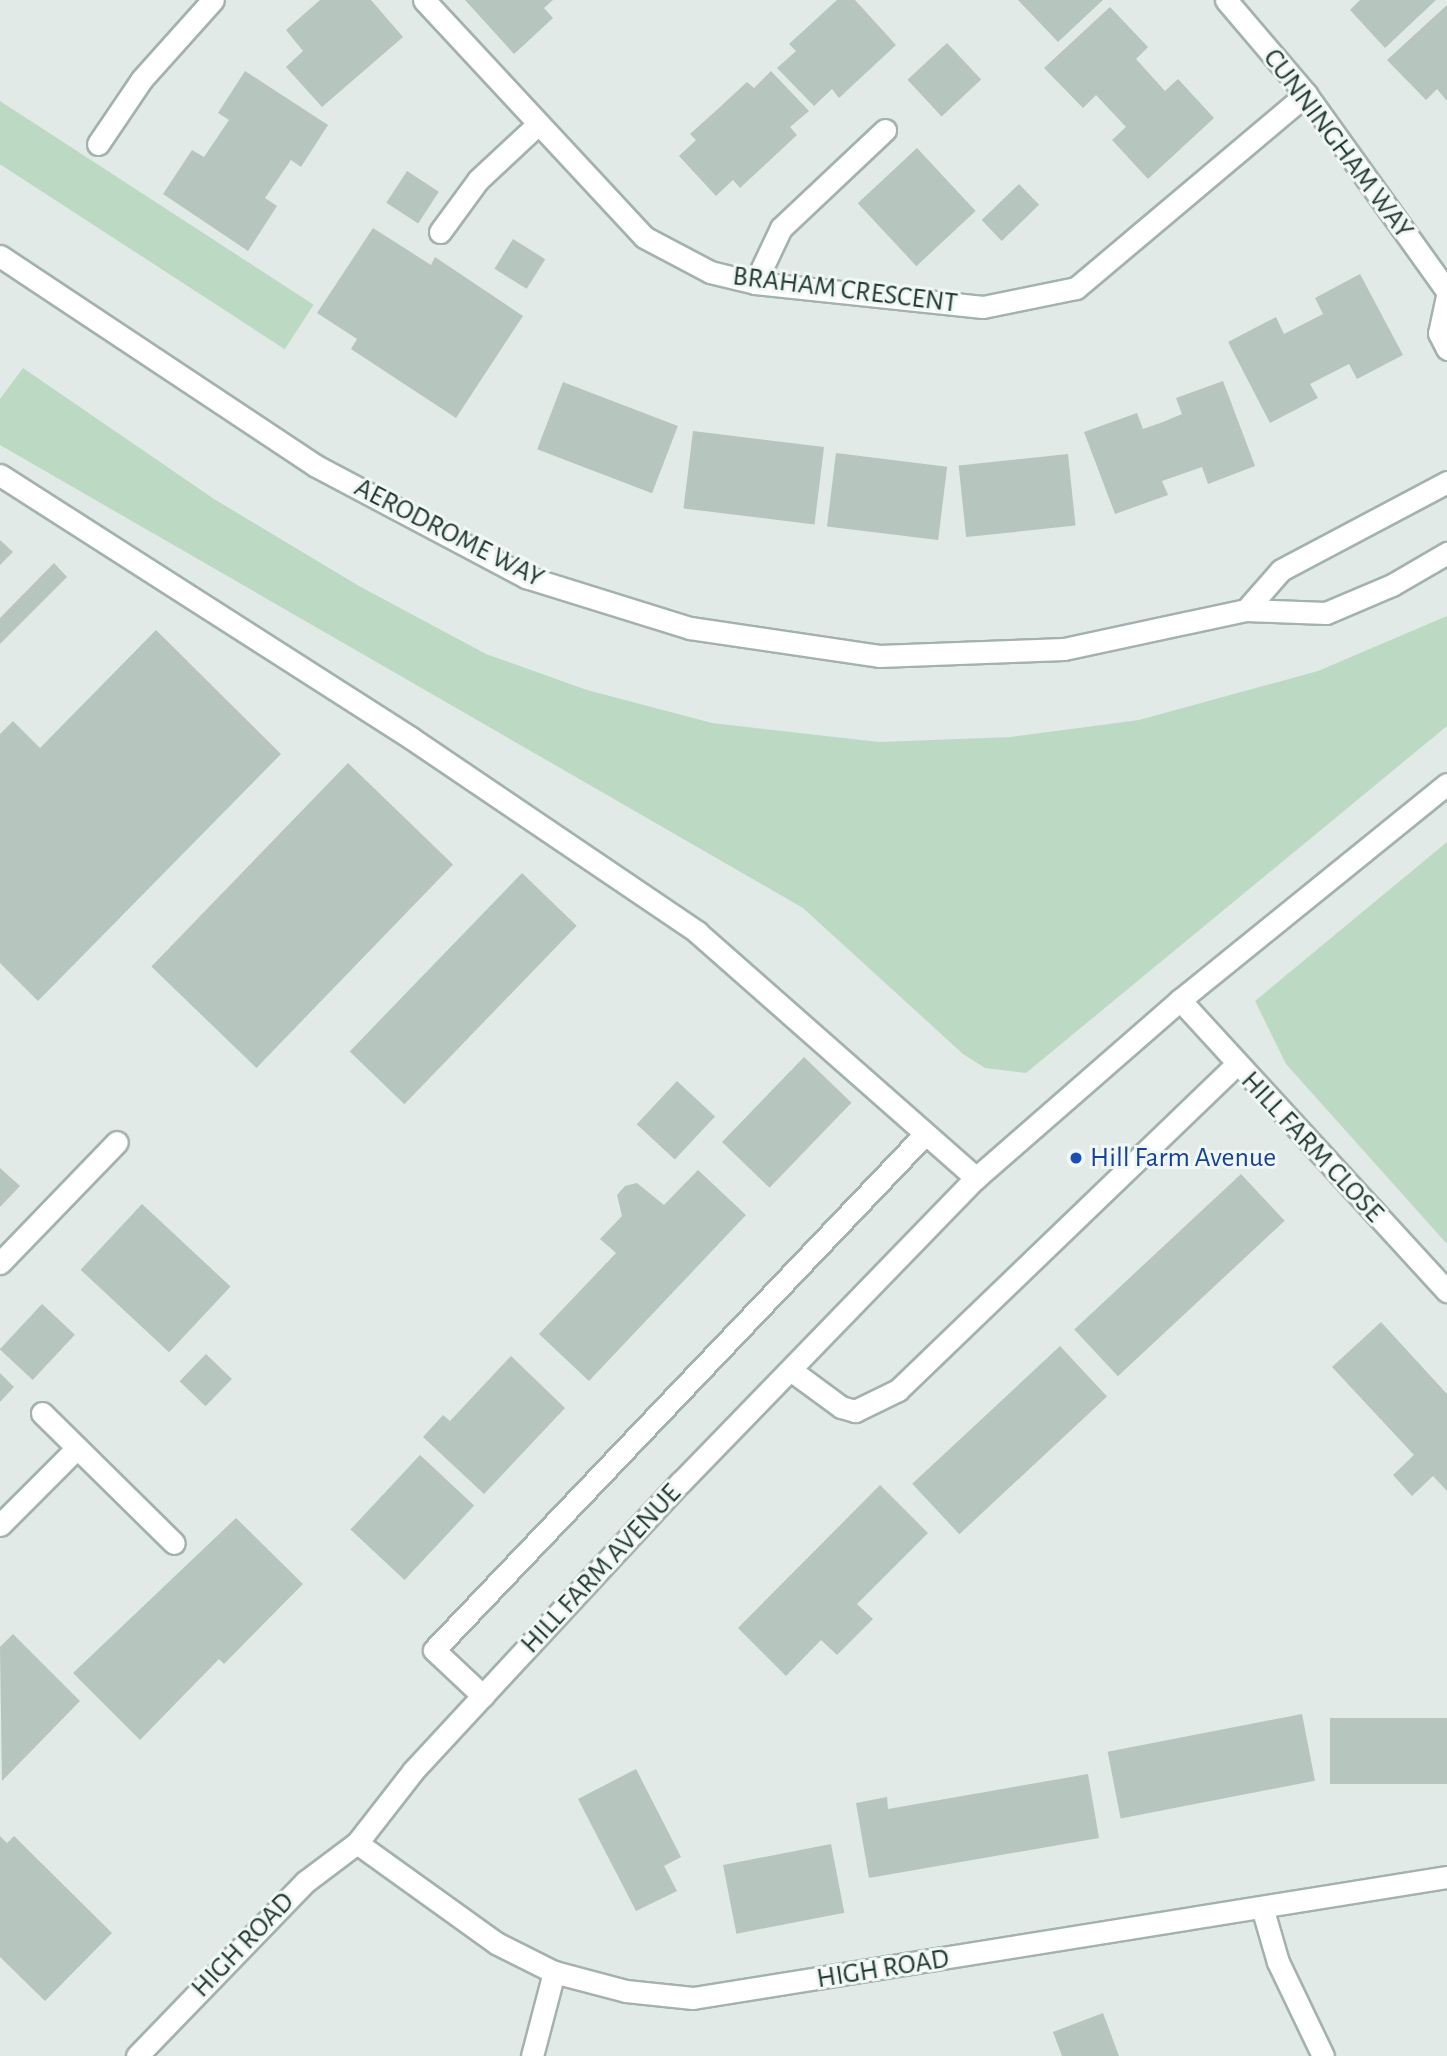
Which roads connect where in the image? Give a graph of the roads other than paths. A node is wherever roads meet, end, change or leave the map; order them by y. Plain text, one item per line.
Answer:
1 (214, 0) edge
2 (424, 0) edge
3 (1226, 0) edge
4 (1306, 94) junction
5 (538, 124) junction
6 (885, 130) dead end
7 (97, 144) dead end
8 (440, 232) dead end
9 (0, 256) edge
10 (755, 283) junction
11 (1447, 293) edge
12 (1447, 349) edge
13 (0, 475) edge
14 (1447, 482) edge
15 (1447, 553) edge
16 (1246, 610) junction
17 (1447, 785) edge
18 (1180, 1000) junction
19 (1236, 1065) junction
20 (925, 1134) junction
21 (117, 1142) dead end
22 (975, 1178) junction
23 (0, 1263) edge
24 (1447, 1291) edge
25 (792, 1371) junction
26 (42, 1413) dead end
27 (77, 1448) junction
28 (0, 1525) edge
29 (174, 1543) dead end
30 (483, 1696) junction
31 (413, 1770) joint
32 (357, 1843) junction
33 (1447, 1877) edge
34 (1262, 1907) junction
35 (554, 1972) junction
36 (137, 2056) edge
37 (532, 2056) edge
38 (1323, 2056) edge

1 - 7 street
2 - 5 street, BRAHAM CRESCENT
3 - 4 street, CUNNINGHAM WAY
4 - 10 street, BRAHAM CRESCENT
4 - 11 street, CUNNINGHAM WAY
5 - 8 street
5 - 10 street, BRAHAM CRESCENT
6 - 10 street
9 - 16 street, AERODROME WAY
11 - 12 street, CUNNINGHAM WAY
13 - 20 street
14 - 16 street
15 - 16 street, AERODROME WAY
17 - 18 street, HILL FARM AVENUE
18 - 19 street, HILL FARM CLOSE
18 - 22 street, HILL FARM AVENUE
19 - 24 street, HILL FARM CLOSE
19 - 25 street
20 - 22 street
20 - 30 street
21 - 23 street
22 - 25 street, HILL FARM AVENUE
25 - 30 street, HILL FARM AVENUE
26 - 27 street
27 - 28 street
27 - 29 street
30 - 31 street, HILL FARM AVENUE
31 - 32 street, HIGH ROAD
32 - 35 street, HIGH ROAD
32 - 36 street, HIGH ROAD
33 - 34 street, HIGH ROAD
34 - 35 street, HIGH ROAD
34 - 38 street
35 - 37 street

